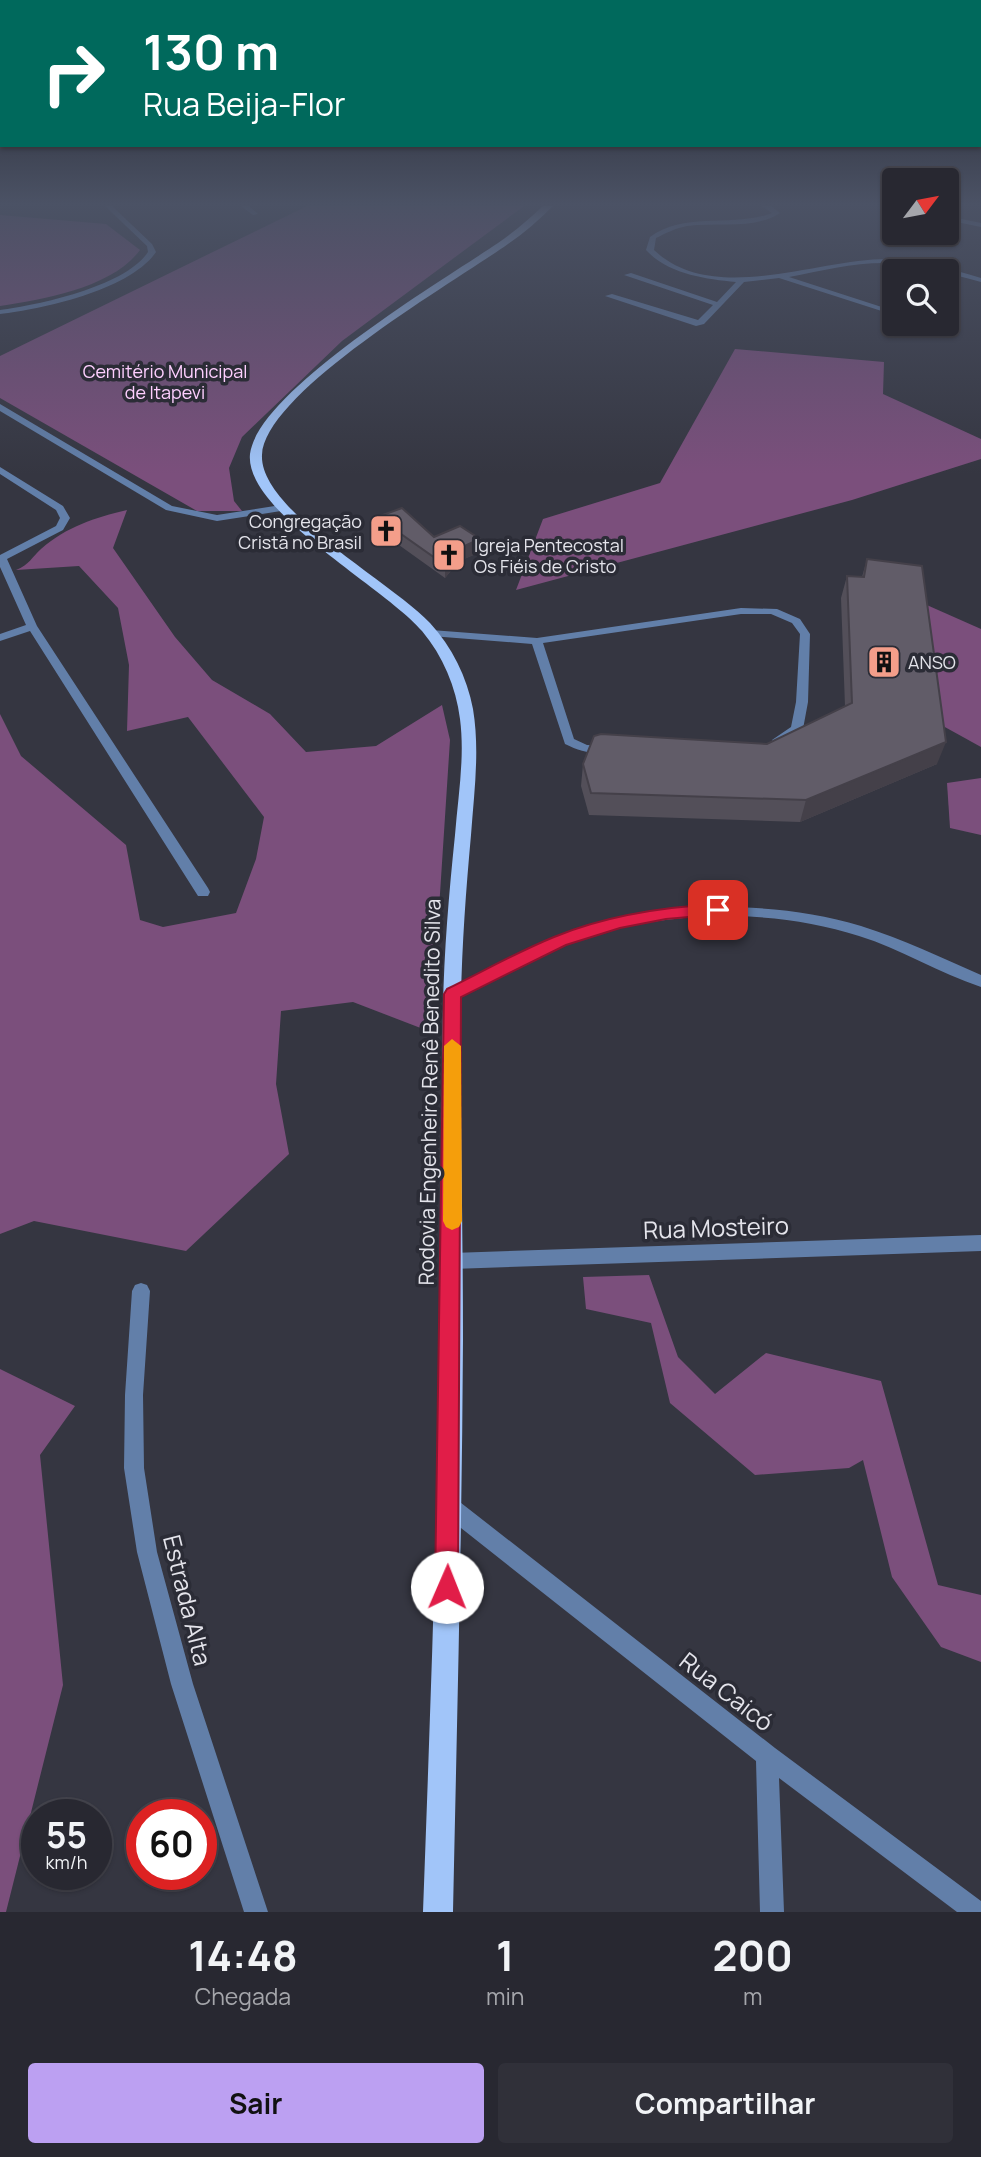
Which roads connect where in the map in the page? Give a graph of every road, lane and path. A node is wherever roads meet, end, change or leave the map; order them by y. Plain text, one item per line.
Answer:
1 (72, 295) edge
2 (426, 295) edge
3 (691, 295) edge
4 (727, 295) edge
5 (838, 295) edge
6 (609, 296) dead end
7 (719, 304) junction
8 (882, 309) edge
9 (0, 312) edge
10 (0, 407) edge
11 (0, 470) edge
12 (281, 508) junction
13 (1, 559) edge
14 (32, 626) junction
15 (431, 633) junction
16 (0, 638) edge
17 (537, 641) junction
18 (626, 750) edge
19 (760, 750) edge
20 (203, 892) dead end
21 (981, 981) edge
22 (452, 994) junction
23 (981, 1243) edge
24 (452, 1261) junction
25 (141, 1291) dead end
26 (449, 1506) junction
27 (767, 1756) junction
28 (256, 1912) edge
29 (438, 1912) edge
30 (772, 1912) edge
31 (976, 1912) edge

1 - 9 street
2 - 12 main road, Rodovia Engenheiro Renê Benedito Silva
3 - 7 street
4 - 7 street
5 - 8 street
6 - 7 street
10 - 12 street
11 - 13 street
12 - 15 main road, Rodovia Engenheiro Renê Benedito Silva
13 - 14 street
14 - 16 street
14 - 20 street
15 - 17 street
15 - 22 main road, Rodovia Engenheiro Renê Benedito Silva
17 - 18 street
17 - 19 street
21 - 22 street
22 - 24 main road, Rodovia Engenheiro Renê Benedito Silva
23 - 24 street, Rua Mosteiro
24 - 26 main road, Rodovia Engenheiro Renê Benedito Silva
25 - 28 street, Estrada Alta
26 - 27 street, Rua Caicó
26 - 29 main road, Rodovia Engenheiro Renê Benedito Silva
27 - 30 street
27 - 31 street, Rua Caicó

